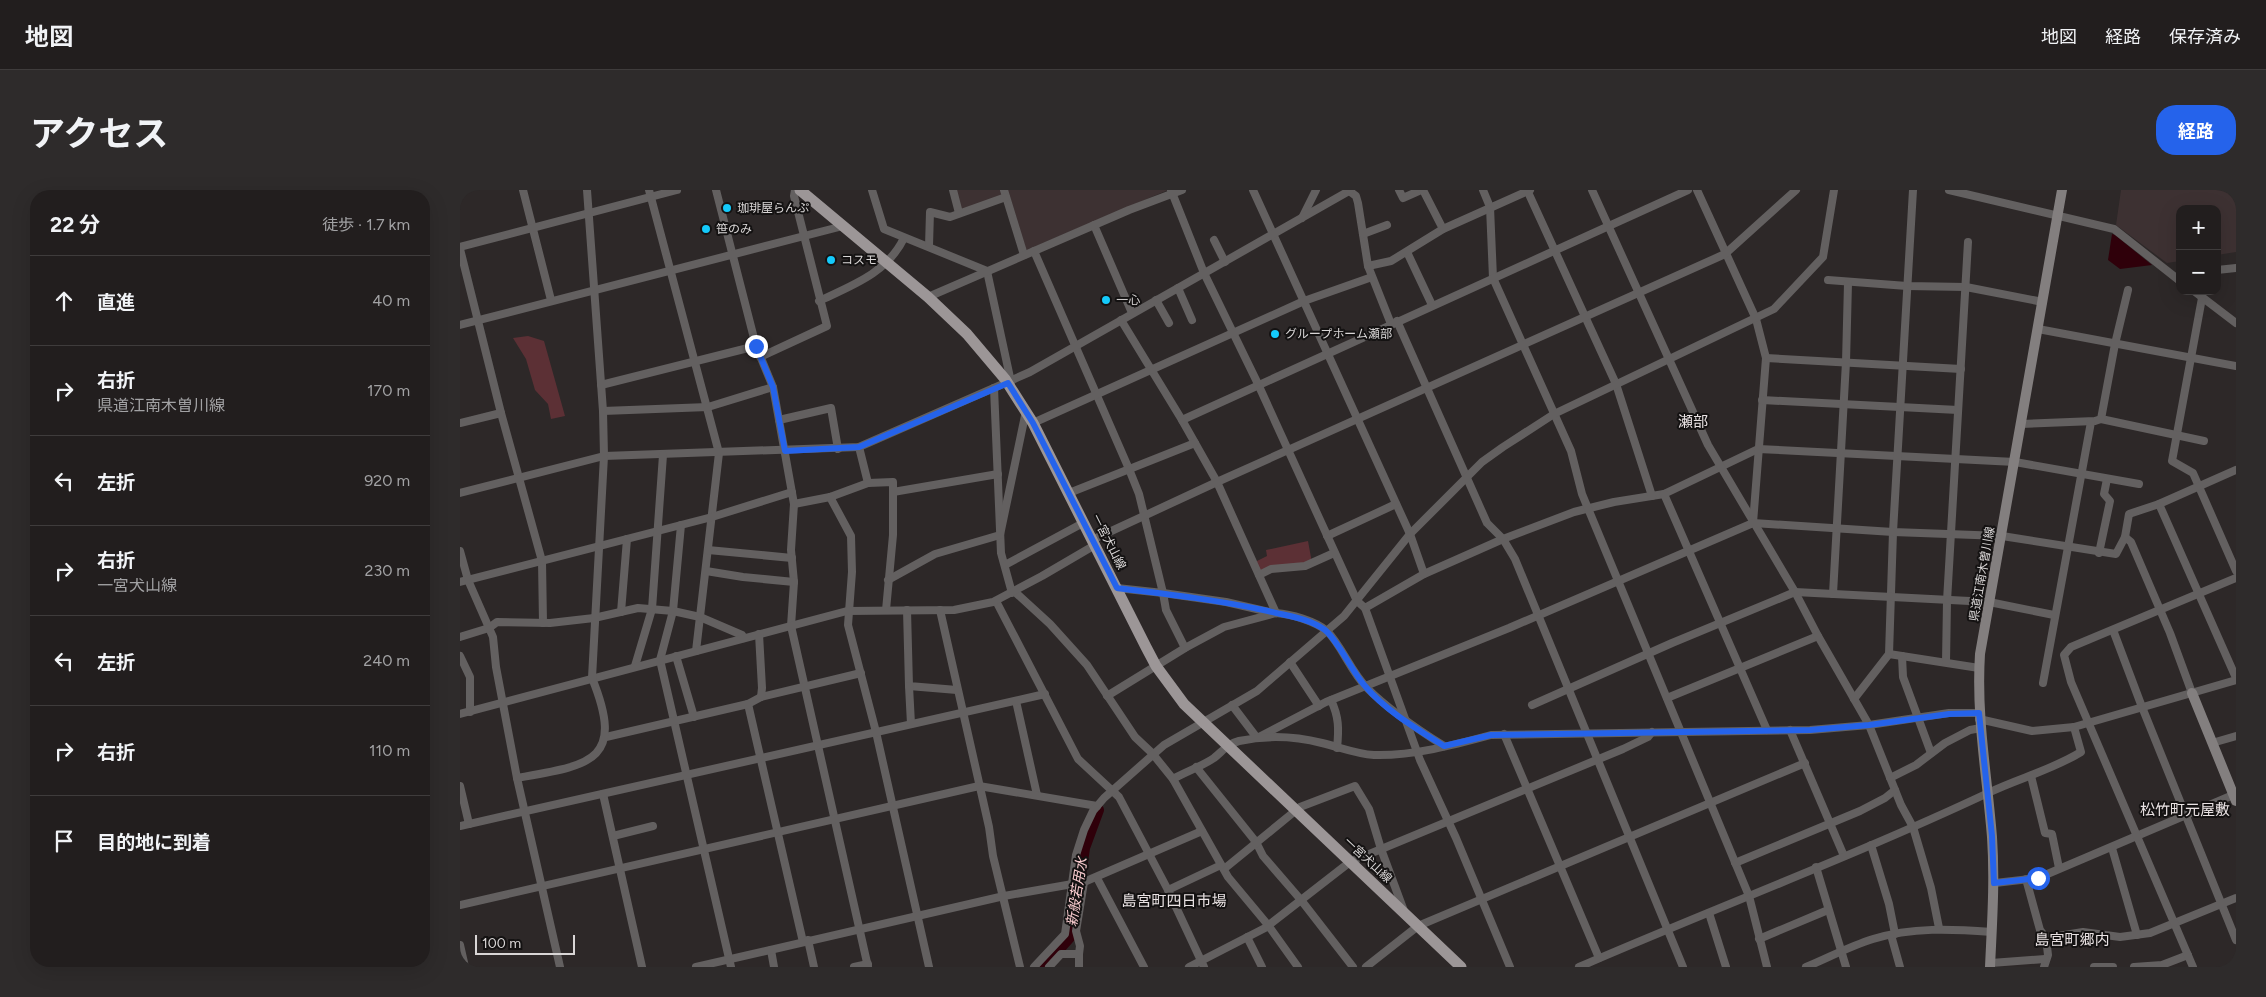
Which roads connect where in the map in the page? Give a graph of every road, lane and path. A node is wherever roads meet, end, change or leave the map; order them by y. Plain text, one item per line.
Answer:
1 (523, 190) edge
2 (587, 190) edge
3 (677, 190) edge
4 (716, 190) edge
5 (795, 190) edge
6 (800, 190) edge
7 (872, 190) edge
8 (953, 190) edge
9 (1182, 190) edge
10 (1253, 190) edge
11 (1316, 190) edge
12 (1399, 190) edge
13 (1422, 190) edge
14 (1483, 190) edge
15 (1528, 190) edge
16 (1592, 190) edge
17 (1688, 190) edge
18 (1697, 190) edge
19 (1796, 190) edge
20 (1834, 190) edge
21 (1913, 190) edge
22 (1949, 190) edge
23 (2062, 190) edge
24 (1348, 191) edge
25 (1172, 192) edge
26 (1005, 193) edge
27 (650, 194) edge
28 (1490, 207) junction
29 (959, 212) junction
30 (589, 213) junction
31 (2058, 215) junction
32 (1302, 218) junction
33 (1094, 225) junction
34 (1387, 225) dead end
35 (843, 226) junction
36 (1608, 226) junction
37 (532, 228) junction
38 (1444, 229) junction
39 (1274, 234) junction
40 (1363, 234) junction
41 (803, 236) junction
42 (904, 238) junction
43 (1214, 240) dead end
44 (1968, 242) dead end
45 (929, 246) junction
46 (460, 248) edge
47 (1554, 250) junction
48 (1034, 251) junction
49 (1408, 252) junction
50 (732, 254) junction
51 (1725, 254) junction
52 (1024, 255) junction
53 (888, 262) junction
54 (1225, 262) junction
55 (1368, 266) junction
56 (2236, 268) edge
57 (671, 269) junction
58 (2221, 270) edge
59 (987, 271) junction
60 (1204, 274) junction
61 (2176, 276) edge
62 (1372, 278) junction
63 (1493, 278) junction
64 (1828, 280) dead end
65 (1848, 283) junction
66 (1907, 286) junction
67 (1966, 287) junction
68 (1178, 288) junction
69 (594, 289) junction
70 (2128, 290) dead end
71 (1639, 292) junction
72 (2199, 295) edge
73 (928, 297) junction
74 (2202, 298) junction
75 (551, 300) junction
76 (1156, 300) junction
77 (1304, 300) junction
78 (820, 301) junction
79 (2043, 302) junction
80 (1432, 305) junction
81 (1132, 313) junction
82 (1584, 317) junction
83 (1756, 319) junction
84 (478, 320) junction
85 (1121, 320) junction
86 (1192, 320) dead end
87 (1169, 323) dead end
88 (1394, 323) junction
89 (2236, 323) edge
90 (460, 325) edge
91 (2038, 329) junction
92 (1234, 332) junction
93 (2115, 344) junction
94 (1522, 345) junction
95 (756, 346) junction
96 (1076, 346) junction
97 (1328, 353) junction
98 (760, 357) junction
99 (1766, 358) junction
100 (2191, 358) junction
101 (695, 361) junction
102 (1669, 361) junction
103 (1846, 362) junction
104 (1903, 365) junction
105 (2236, 366) edge
106 (1961, 369) junction
107 (1151, 370) junction
108 (1009, 382) junction
109 (1258, 384) junction
110 (1616, 384) junction
111 (601, 386) junction
112 (773, 387) junction
113 (1428, 387) junction
114 (994, 388) junction
115 (1097, 392) junction
116 (1762, 400) junction
117 (1844, 404) junction
118 (708, 407) junction
119 (1901, 407) junction
120 (1958, 410) junction
121 (603, 411) junction
122 (1026, 411) junction
123 (501, 413) junction
124 (1554, 414) junction
125 (2101, 418) junction
126 (1358, 419) junction
127 (780, 420) junction
128 (1182, 420) junction
129 (2091, 422) junction
130 (460, 423) edge
131 (1033, 423) junction
132 (2021, 424) junction
133 (2176, 435) junction
134 (2204, 441) dead end
135 (1195, 443) junction
136 (859, 447) junction
137 (838, 449) junction
138 (1287, 450) junction
139 (1758, 450) junction
140 (785, 451) junction
141 (719, 453) junction
142 (1841, 454) junction
143 (663, 455) junction
144 (604, 456) junction
145 (1897, 457) junction
146 (1956, 459) junction
147 (2014, 462) junction
148 (1721, 467) junction
149 (1129, 469) junction
150 (2236, 470) edge
151 (998, 474) junction
152 (2080, 474) junction
153 (1468, 476) junction
154 (520, 479) junction
155 (2107, 479) junction
156 (1217, 482) junction
157 (868, 483) junction
158 (2139, 484) dead end
159 (2200, 487) junction
160 (792, 492) junction
161 (893, 492) junction
162 (460, 493) edge
163 (1069, 494) junction
164 (1664, 494) junction
165 (1652, 496) junction
166 (830, 497) junction
167 (794, 504) junction
168 (1396, 504) junction
169 (2159, 504) junction
170 (1588, 508) junction
171 (1143, 516) junction
172 (712, 517) junction
173 (1083, 523) junction
174 (681, 524) junction
175 (1753, 524) junction
176 (1837, 528) junction
177 (659, 531) junction
178 (1893, 532) junction
179 (1410, 534) junction
180 (1953, 534) junction
181 (1000, 535) junction
182 (1327, 536) junction
183 (2002, 536) junction
184 (2125, 537) junction
185 (627, 539) junction
186 (1503, 539) junction
187 (1094, 542) junction
188 (599, 546) junction
189 (2067, 548) junction
190 (708, 550) junction
191 (1688, 550) junction
192 (460, 551) edge
193 (1334, 553) junction
194 (2099, 553) junction
195 (792, 558) junction
196 (542, 561) junction
197 (1004, 565) junction
198 (706, 571) junction
199 (2236, 571) edge
200 (1424, 574) junction
201 (1259, 575) junction
202 (2236, 578) edge
203 (888, 580) junction
204 (1618, 580) junction
205 (464, 581) edge
206 (794, 582) junction
207 (1117, 588) junction
208 (1013, 592) junction
209 (1794, 592) junction
210 (1164, 593) junction
211 (1833, 594) junction
212 (2199, 594) junction
213 (1891, 598) junction
214 (996, 601) junction
215 (1356, 601) junction
216 (1947, 601) junction
217 (1989, 602) junction
218 (1365, 608) junction
219 (652, 609) junction
220 (886, 610) junction
221 (907, 610) junction
222 (940, 610) junction
223 (673, 611) junction
224 (2161, 611) junction
225 (621, 612) junction
226 (847, 612) junction
227 (1276, 613) junction
228 (1536, 615) junction
229 (2054, 615) junction
230 (700, 617) junction
231 (594, 618) junction
232 (543, 623) junction
233 (1719, 624) junction
234 (791, 626) junction
235 (489, 628) junction
236 (2114, 630) junction
237 (1326, 631) junction
238 (760, 634) junction
239 (1818, 636) junction
240 (460, 638) edge
241 (744, 638) junction
242 (1185, 648) junction
243 (696, 651) junction
244 (1649, 653) junction
245 (1888, 654) junction
246 (460, 656) edge
247 (676, 656) junction
248 (1902, 656) junction
249 (660, 660) junction
250 (1290, 662) junction
251 (1946, 662) junction
252 (635, 666) junction
253 (1156, 666) junction
254 (1739, 668) junction
255 (1979, 668) junction
256 (861, 674) junction
257 (1388, 677) junction
258 (592, 678) junction
259 (2236, 679) edge
260 (2043, 683) dead end
261 (909, 686) junction
262 (1365, 686) junction
263 (804, 687) junction
264 (1567, 689) junction
265 (957, 690) junction
266 (2192, 693) junction
267 (1045, 694) junction
268 (1107, 696) junction
269 (761, 697) junction
270 (1667, 698) junction
271 (1854, 698) junction
272 (1016, 700) junction
273 (1331, 700) junction
274 (503, 703) junction
275 (748, 704) junction
276 (1232, 705) junction
277 (1532, 705) dead end
278 (1319, 706) junction
279 (2142, 707) junction
280 (470, 712) junction
281 (963, 712) junction
282 (460, 714) edge
283 (694, 717) junction
284 (1917, 717) junction
285 (1980, 720) junction
286 (675, 721) junction
287 (1405, 721) junction
288 (1200, 722) junction
289 (2089, 722) junction
290 (911, 724) junction
291 (1869, 725) junction
292 (2074, 727) junction
293 (1766, 730) junction
294 (1790, 730) junction
295 (876, 732) junction
296 (1652, 732) junction
297 (1681, 732) junction
298 (1504, 734) junction
299 (1587, 734) junction
300 (2236, 736) edge
301 (606, 737) junction
302 (1257, 738) junction
303 (2212, 743) junction
304 (817, 746) junction
305 (1226, 746) junction
306 (1444, 746) junction
307 (1337, 748) junction
308 (1417, 751) junction
309 (1152, 753) junction
310 (1931, 753) junction
311 (761, 758) junction
312 (1598, 759) junction
313 (1805, 763) junction
314 (1196, 767) junction
315 (687, 774) junction
316 (2031, 776) junction
317 (518, 778) junction
318 (1890, 778) junction
319 (1173, 779) junction
320 (460, 786) edge
321 (979, 786) junction
322 (1527, 788) junction
323 (1114, 790) junction
324 (1895, 790) junction
325 (1988, 793) junction
326 (603, 794) junction
327 (1037, 795) junction
328 (2235, 798) edge
329 (1711, 804) junction
330 (893, 806) junction
331 (1097, 806) junction
332 (1295, 811) junction
333 (526, 812) junction
334 (2186, 816) junction
335 (836, 818) junction
336 (1448, 821) junction
337 (1830, 823) junction
338 (469, 824) junction
339 (460, 826) edge
340 (653, 826) dead end
341 (1913, 827) junction
342 (1202, 830) junction
343 (778, 833) junction
344 (613, 836) junction
345 (2137, 837) junction
346 (1631, 838) junction
347 (1256, 842) junction
348 (1871, 845) junction
349 (704, 848) junction
350 (2112, 848) junction
351 (1381, 849) junction
352 (1149, 854) junction
353 (1844, 856) junction
354 (1350, 862) junction
355 (1735, 863) junction
356 (1222, 867) junction
357 (1560, 867) junction
358 (1816, 867) junction
359 (620, 868) junction
360 (2059, 868) junction
361 (1097, 878) junction
362 (2026, 879) junction
363 (1083, 882) junction
364 (1072, 883) junction
365 (1994, 883) junction
366 (542, 886) junction
367 (1168, 890) junction
368 (1004, 896) junction
369 (1749, 896) junction
370 (2236, 898) edge
371 (1301, 900) junction
372 (1482, 900) junction
373 (2222, 904) junction
374 (460, 905) edge
375 (1828, 910) junction
376 (1709, 912) junction
377 (1405, 913) junction
378 (919, 916) junction
379 (2174, 923) junction
380 (1268, 925) junction
381 (1418, 926) junction
382 (1939, 928) junction
383 (860, 929) junction
384 (1669, 930) junction
385 (1992, 932) junction
386 (1893, 935) junction
387 (2137, 935) junction
388 (1247, 937) junction
389 (2046, 938) junction
390 (1759, 939) junction
391 (2236, 940) edge
392 (806, 941) junction
393 (460, 945) edge
394 (771, 950) junction
395 (1842, 952) junction
396 (1079, 954) junction
397 (2188, 955) junction
398 (1599, 958) junction
399 (730, 963) edge
400 (2044, 963) edge
401 (1203, 964) edge
402 (1052, 965) edge
403 (1990, 965) edge
404 (868, 966) edge
405 (2154, 966) edge
406 (465, 967) edge
407 (560, 967) edge
408 (642, 967) edge
409 (696, 967) edge
410 (774, 967) edge
411 (814, 967) edge
412 (854, 967) edge
413 (929, 967) edge
414 (1020, 967) edge
415 (1034, 967) edge
416 (1079, 967) edge
417 (1144, 967) edge
418 (1189, 967) edge
419 (1262, 967) edge
420 (1298, 967) edge
421 (1354, 967) edge
422 (1366, 967) edge
423 (1461, 967) edge
424 (1510, 967) edge
425 (1579, 967) edge
426 (1683, 967) edge
427 (1726, 967) edge
428 (1767, 967) edge
429 (1806, 967) edge
430 (1846, 967) edge
431 (1900, 967) edge
432 (2094, 967) edge
433 (2113, 967) edge
434 (2134, 967) edge
435 (2193, 967) edge

1 - 37 street
2 - 30 street
3 - 27 street
4 - 50 street
5 - 41 street
6 - 35 main road, 一宮犬山線
7 - 42 street
8 - 29 street
9 - 25 street
10 - 39 street
11 - 32 street
12 - 13 street
13 - 38 street
14 - 28 street
15 - 28 street
15 - 47 street
16 - 36 street
17 - 36 street
18 - 51 street
19 - 51 street
20 - 83 street
21 - 66 street
22 - 31 street
23 - 31 main road, 県道江南木曽川線
24 - 32 street
24 - 40 street
25 - 33 street
25 - 60 street
26 - 29 street
26 - 52 street
27 - 30 street
27 - 57 street
28 - 38 street
28 - 63 street
29 - 45 street
30 - 37 street
30 - 69 street
31 - 61 street
31 - 79 main road, 県道江南木曽川線
32 - 39 street
33 - 48 street
33 - 81 street
34 - 40 street
35 - 41 street
35 - 53 main road, 一宮犬山線
36 - 47 street
36 - 71 street
37 - 46 street
37 - 75 street
38 - 49 street
39 - 54 street
39 - 77 street
40 - 55 street
41 - 50 street
41 - 78 street
42 - 45 street
42 - 53 street
43 - 54 street
44 - 67 street
45 - 59 street
46 - 84 street
47 - 63 street
47 - 82 street
48 - 52 street
48 - 96 street
49 - 55 street
49 - 80 street
50 - 57 street
50 - 95 street
51 - 71 street
51 - 83 street
52 - 59 street
53 - 73 main road, 一宮犬山線
53 - 78 street
54 - 60 street
55 - 62 street
56 - 58 street
57 - 69 street
57 - 101 street
59 - 73 street
59 - 108 street
60 - 68 street
60 - 92 street
62 - 77 street
62 - 88 street
63 - 80 street
63 - 94 street
64 - 65 street
65 - 66 street
65 - 103 street
66 - 67 street
66 - 104 street
67 - 79 street
67 - 106 street
68 - 76 street
68 - 86 street
69 - 75 street
69 - 111 street
70 - 93 street
71 - 82 street
71 - 102 street
72 - 74 street
73 - 108 main road, 一宮犬山線
74 - 89 street
74 - 100 street
75 - 84 street
76 - 81 street
76 - 87 street
77 - 92 street
77 - 97 street
78 - 98 street
79 - 91 main road, 県道江南木曽川線
80 - 88 street
81 - 85 street
82 - 94 street
82 - 110 street
83 - 99 street
83 - 102 street
84 - 90 street
84 - 123 street
85 - 96 street
85 - 107 street
88 - 97 street
88 - 113 street
91 - 93 street
91 - 132 main road, 県道江南木曽川線
92 - 107 street
92 - 109 street
93 - 100 street
93 - 125 street
94 - 113 street
94 - 124 street
95 - 98 street
95 - 101 street
96 - 108 street
96 - 115 street
97 - 109 street
97 - 126 street
98 - 112 street
99 - 103 street
99 - 116 street
100 - 105 street
100 - 133 street
101 - 111 street
101 - 118 street
102 - 110 street
102 - 148 street
103 - 104 street
103 - 117 street
104 - 106 street
104 - 119 street
106 - 120 street
107 - 115 street
107 - 128 street
108 - 114 street
108 - 122 main road, 一宮犬山線
109 - 128 street
109 - 138 street
110 - 124 street
110 - 165 street
111 - 121 street
112 - 118 street
112 - 127 street
113 - 126 street
113 - 153 street
114 - 136 street
114 - 151 street
115 - 131 street
115 - 149 street
116 - 117 street
116 - 139 street
117 - 119 street
117 - 142 street
118 - 121 street
118 - 141 street
119 - 120 street
119 - 145 street
120 - 146 street
121 - 144 street
122 - 131 main road, 一宮犬山線
122 - 181 street
123 - 130 street
123 - 154 street
124 - 153 street
124 - 170 street
125 - 129 street
125 - 133 street
126 - 138 street
126 - 168 street
127 - 137 street
127 - 140 street
128 - 135 street
129 - 132 street
129 - 152 street
131 - 163 main road, 一宮犬山線
132 - 147 main road, 県道江南木曽川線
133 - 134 street
133 - 159 street
135 - 149 street
135 - 156 street
136 - 137 street
136 - 157 street
137 - 140 street
138 - 156 street
138 - 182 street
139 - 142 street
139 - 148 street
139 - 175 street
140 - 141 street
140 - 160 street
141 - 143 street
141 - 172 street
142 - 145 street
142 - 176 street
143 - 144 street
143 - 177 street
144 - 154 street
144 - 188 street
145 - 146 street
145 - 178 street
146 - 147 street
146 - 180 street
147 - 152 street
147 - 183 main road, 県道江南木曽川線
148 - 164 street
148 - 175 street
149 - 163 street
149 - 171 street
150 - 159 street
151 - 161 street
151 - 181 street
152 - 155 street
152 - 189 street
153 - 179 street
153 - 186 street
154 - 162 street
154 - 196 street
155 - 158 street
155 - 194 street
156 - 171 street
156 - 201 street
157 - 161 street
157 - 166 street
159 - 169 street
159 - 199 street
160 - 167 street
160 - 172 street
161 - 203 street
163 - 173 main road, 一宮犬山線
164 - 165 street
164 - 191 street
165 - 170 street
166 - 167 street
166 - 226 street
167 - 195 street
168 - 179 street
168 - 182 street
169 - 184 street
169 - 212 street
170 - 186 street
170 - 204 street
171 - 187 street
171 - 210 street
172 - 174 street
172 - 190 street
173 - 187 main road, 一宮犬山線
173 - 197 street
174 - 177 street
174 - 223 street
175 - 176 street
175 - 191 street
175 - 209 street
176 - 178 street
176 - 211 street
177 - 185 street
177 - 219 street
178 - 180 street
178 - 213 street
179 - 200 street
179 - 215 street
180 - 183 street
180 - 216 street
181 - 197 street
181 - 203 street
182 - 193 street
183 - 189 street
183 - 217 main road, 県道江南木曽川線
184 - 194 street
184 - 224 street
185 - 188 street
185 - 225 street
186 - 200 street
186 - 228 street
187 - 207 main road, 一宮犬山線
187 - 208 street
188 - 196 street
188 - 231 street
189 - 194 street
189 - 229 street
190 - 195 street
190 - 198 street
191 - 204 street
191 - 233 street
192 - 205 street
193 - 201 street
193 - 215 street
195 - 206 street
196 - 205 street
196 - 232 street
197 - 208 street
198 - 206 street
198 - 230 street
200 - 218 street
201 - 227 street
202 - 212 street
203 - 220 street
204 - 228 street
204 - 244 street
205 - 235 street
206 - 234 street
207 - 210 street
207 - 253 main road, 一宮犬山線
208 - 214 street
208 - 268 street
209 - 211 street
209 - 233 street
209 - 239 street
210 - 227 street
210 - 242 street
211 - 213 street
212 - 224 street
212 - 259 street
213 - 216 street
213 - 245 street
214 - 222 street
214 - 267 street
215 - 218 street
215 - 237 street
216 - 217 street
216 - 251 street
217 - 229 street
217 - 255 main road, 県道江南木曽川線
218 - 257 street
219 - 223 street
219 - 225 street
219 - 252 street
220 - 221 street
220 - 226 street
221 - 222 street
221 - 261 street
222 - 265 street
223 - 230 street
223 - 249 street
224 - 236 street
224 - 266 street
225 - 231 street
226 - 234 street
226 - 256 street
227 - 237 street
227 - 242 street
228 - 257 street
228 - 264 street
229 - 260 street
230 - 241 street
230 - 243 street
231 - 232 street
231 - 258 street
232 - 235 street
233 - 244 street
233 - 254 street
234 - 238 street
234 - 263 street
235 - 240 street
235 - 274 street
236 - 279 street
236 - 289 street
237 - 250 street
237 - 262 street
238 - 241 street
238 - 269 street
239 - 254 street
239 - 271 street
241 - 243 street
242 - 253 street
243 - 247 street
244 - 264 street
244 - 270 street
245 - 248 street
245 - 271 street
246 - 280 street
247 - 249 street
247 - 283 street
248 - 251 street
248 - 284 street
249 - 252 street
249 - 286 street
250 - 276 street
250 - 278 street
251 - 255 street
252 - 258 street
253 - 268 street
253 - 288 main road, 一宮犬山線
254 - 270 street
254 - 293 street
255 - 285 main road, 県道江南木曽川線
256 - 263 street
256 - 295 street
257 - 262 street
257 - 287 street
258 - 274 street
258 - 301 street
259 - 266 street
261 - 265 street
261 - 290 street
262 - 273 street
262 - 287 street
263 - 269 street
263 - 304 street
264 - 277 street
264 - 299 street
265 - 281 street
266 - 279 street
266 - 303 main road
267 - 272 street
267 - 323 street
268 - 309 street
269 - 275 street
270 - 297 street
271 - 291 street
272 - 281 street
272 - 327 street
273 - 278 street
273 - 307 street
274 - 280 street
274 - 317 street
275 - 283 street
275 - 311 street
276 - 288 street
276 - 302 street
278 - 302 street
279 - 289 street
279 - 334 street
280 - 282 street
281 - 290 street
281 - 321 street
283 - 286 street
284 - 285 street
284 - 291 street
284 - 310 street
285 - 292 street
285 - 310 street
285 - 325 main road, 県道江南木曽川線
286 - 301 street
286 - 315 street
287 - 306 street
287 - 308 street
288 - 305 main road, 一宮犬山線
288 - 309 street
289 - 292 street
289 - 345 street
290 - 295 street
291 - 294 street
291 - 318 street
292 - 316 street
293 - 294 street
293 - 297 street
294 - 313 street
295 - 304 street
295 - 330 street
296 - 297 street
296 - 299 street
296 - 312 street
297 - 329 street
298 - 299 street
298 - 306 street
298 - 322 street
299 - 312 street
300 - 303 street
301 - 317 street
302 - 305 street
302 - 307 street
303 - 328 main road
304 - 311 street
304 - 335 street
305 - 314 street
305 - 332 main road, 一宮犬山線
306 - 308 street
307 - 308 street
308 - 336 street
309 - 319 street
309 - 323 street
310 - 318 street
311 - 315 street
311 - 343 street
312 - 322 street
312 - 346 street
313 - 329 street
313 - 337 street
314 - 319 street
314 - 347 street
315 - 326 street
315 - 349 street
316 - 325 street
316 - 360 street
317 - 333 street
318 - 324 street
319 - 342 street
320 - 338 street
321 - 327 street
321 - 330 street
321 - 368 street
322 - 336 street
322 - 357 street
323 - 331 street
323 - 352 street
324 - 337 street
324 - 341 street
325 - 341 street
325 - 365 main road, 県道江南木曽川線
326 - 333 street
326 - 344 street
327 - 331 street
328 - 334 street
329 - 346 street
329 - 355 street
330 - 335 street
330 - 378 street
331 - 364 street
332 - 347 street
332 - 351 street
332 - 354 main road, 一宮犬山線
333 - 338 street
333 - 366 street
334 - 345 street
334 - 373 street
335 - 343 street
335 - 383 street
336 - 351 street
336 - 372 street
337 - 353 street
337 - 355 street
338 - 339 street
340 - 344 street
341 - 348 street
341 - 382 street
342 - 352 street
342 - 356 street
343 - 349 street
343 - 392 street
344 - 359 street
345 - 350 street
345 - 379 street
346 - 357 street
346 - 384 street
347 - 356 street
347 - 371 street
348 - 353 street
348 - 386 street
349 - 359 street
349 - 399 street
350 - 360 street
350 - 387 street
351 - 354 street
351 - 377 street
352 - 361 street
352 - 367 street
353 - 358 street
354 - 371 street
354 - 377 main road, 一宮犬山線
355 - 369 street
356 - 367 street
356 - 380 street
357 - 372 street
357 - 398 street
358 - 369 street
358 - 375 street
359 - 366 street
359 - 408 street
360 - 362 street
361 - 363 street
361 - 417 street
362 - 365 street
362 - 389 street
363 - 364 street
363 - 396 street
364 - 368 street
364 - 415 street
365 - 385 main road, 県道江南木曽川線
366 - 374 street
366 - 407 street
367 - 401 street
368 - 378 street
368 - 414 street
369 - 376 street
369 - 390 street
370 - 373 street
371 - 380 street
371 - 421 street
372 - 381 street
372 - 424 street
373 - 379 street
373 - 391 street
375 - 390 street
375 - 395 street
376 - 384 street
376 - 427 street
377 - 381 main road, 一宮犬山線
378 - 383 street
378 - 413 street
379 - 387 street
379 - 397 street
380 - 388 street
380 - 420 street
381 - 422 street
381 - 423 main road, 一宮犬山線
382 - 385 street
382 - 386 street
383 - 392 street
383 - 404 street
384 - 398 street
384 - 426 street
385 - 403 main road, 県道江南木曽川線
386 - 395 street
386 - 431 street
387 - 389 street
388 - 401 street
388 - 419 street
389 - 400 street
390 - 428 street
392 - 394 street
392 - 411 street
393 - 406 street
394 - 399 street
394 - 410 street
395 - 429 street
395 - 430 street
396 - 402 street
396 - 416 street
397 - 405 street
397 - 435 street
398 - 425 street
399 - 409 street
400 - 403 street
401 - 418 street
404 - 412 street
405 - 434 street
432 - 433 street

